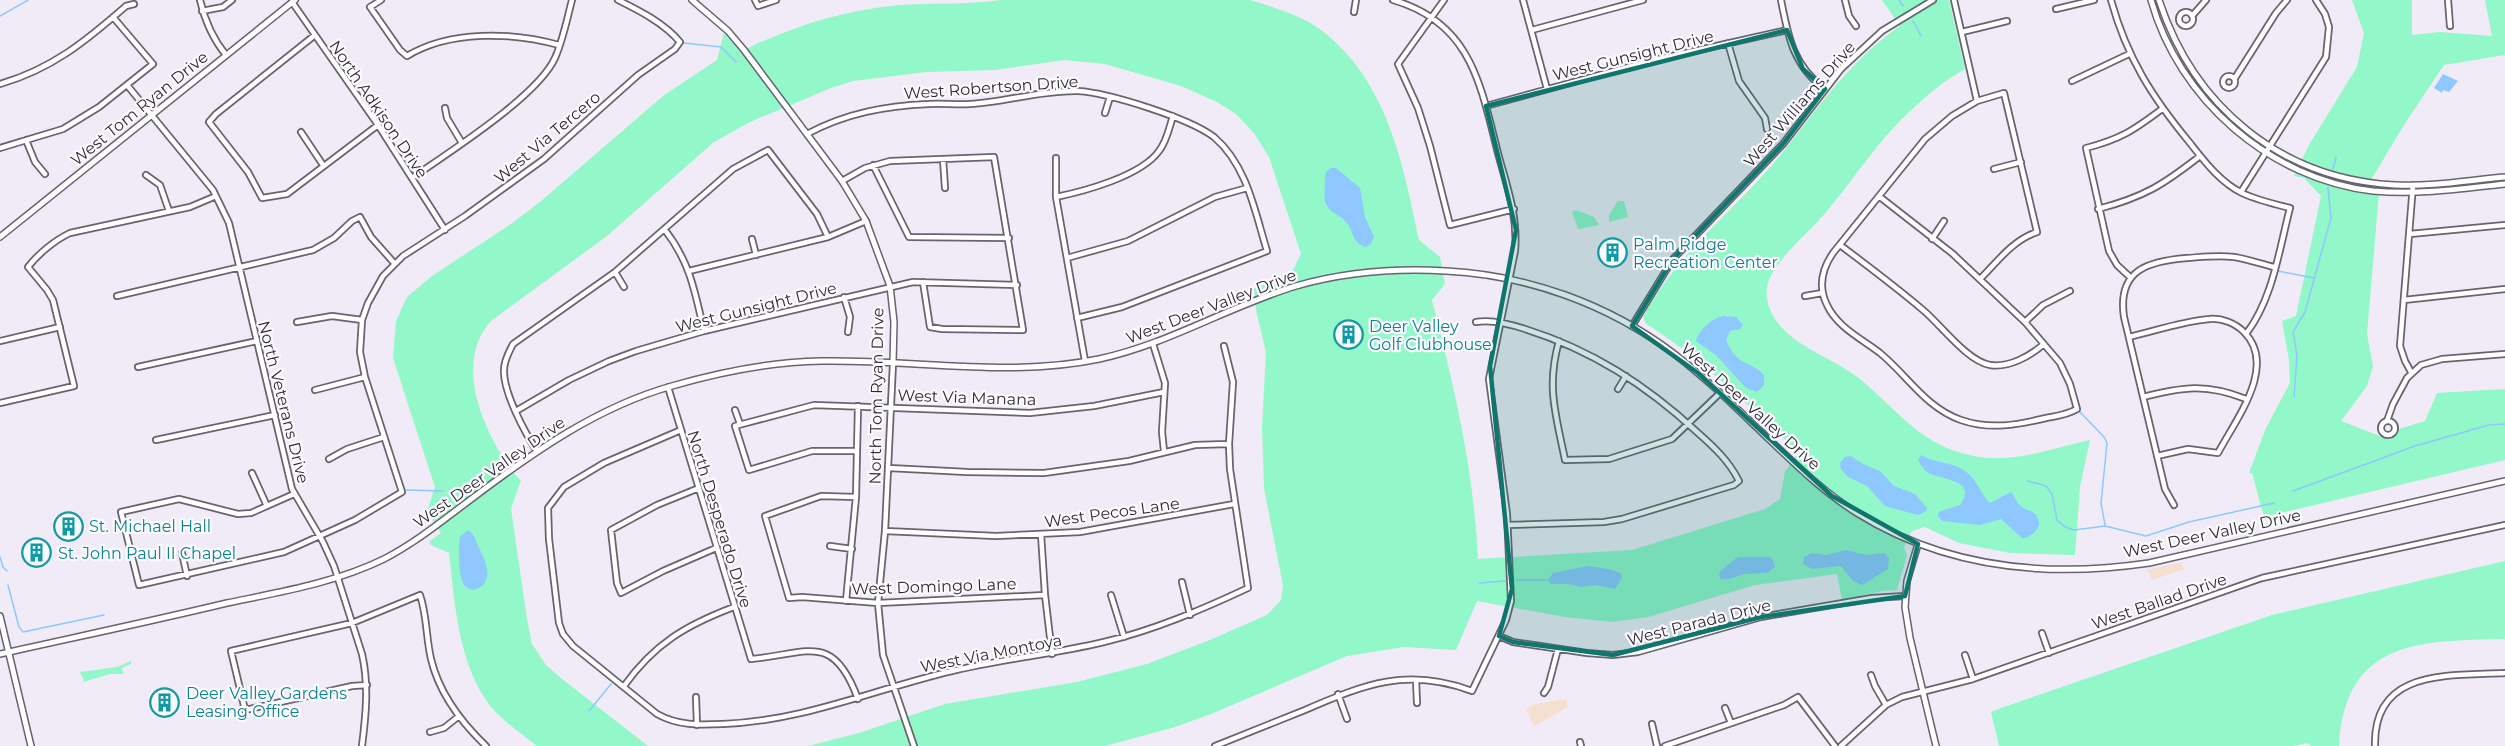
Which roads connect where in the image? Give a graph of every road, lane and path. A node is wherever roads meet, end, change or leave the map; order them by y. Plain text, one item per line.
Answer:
1 (200, 0) edge
2 (232, 0) edge
3 (381, 0) edge
4 (572, 0) edge
5 (618, 0) edge
6 (692, 0) edge
7 (755, 0) edge
8 (776, 0) edge
9 (1356, 0) edge
10 (1393, 0) edge
11 (1444, 0) edge
12 (1523, 0) edge
13 (1643, 0) edge
14 (1781, 0) edge
15 (1845, 0) edge
16 (1934, 0) edge
17 (1954, 0) edge
18 (2094, 0) edge
19 (2111, 0) edge
20 (2151, 0) edge
21 (2159, 0) edge
22 (2206, 0) edge
23 (2288, 0) edge
24 (2316, 0) edge
25 (2448, 0) edge
26 (293, 1) edge
27 (134, 4) dead end
28 (2056, 9) dead end
29 (202, 11) junction
30 (1354, 12) dead end
31 (2192, 16) dead end
32 (113, 17) junction
33 (1431, 18) junction
34 (2007, 21) dead end
35 (1856, 26) dead end
36 (2450, 27) dead end
37 (1532, 30) junction
38 (1787, 30) junction
39 (1962, 32) junction
40 (315, 35) junction
41 (1728, 43) junction
42 (559, 45) junction
43 (2129, 54) junction
44 (226, 55) junction
45 (2235, 78) dead end
46 (2072, 81) dead end
47 (0, 84) edge
48 (127, 85) junction
49 (1825, 88) junction
50 (1547, 89) junction
51 (1110, 97) junction
52 (1977, 101) junction
53 (1486, 106) junction
54 (445, 108) dead end
55 (2162, 109) junction
56 (1105, 113) dead end
57 (152, 114) junction
58 (1173, 116) junction
59 (378, 125) junction
60 (1767, 129) dead end
61 (301, 132) dead end
62 (807, 134) junction
63 (26, 140) junction
64 (462, 143) junction
65 (2270, 146) junction
66 (0, 148) edge
67 (2266, 152) junction
68 (2200, 156) junction
69 (1056, 158) dead end
70 (943, 159) junction
71 (2021, 162) junction
72 (323, 165) junction
73 (873, 165) junction
74 (1994, 169) dead end
75 (45, 174) dead end
76 (146, 175) dead end
77 (2505, 177) edge
78 (411, 178) junction
79 (842, 181) junction
80 (2505, 184) edge
81 (2413, 185) junction
82 (945, 188) dead end
83 (1247, 188) junction
84 (2241, 192) junction
85 (2413, 192) junction
86 (216, 196) junction
87 (1056, 197) junction
88 (1880, 197) junction
89 (1514, 208) junction
90 (2098, 209) junction
91 (170, 211) junction
92 (866, 221) junction
93 (1944, 221) dead end
94 (2505, 225) edge
95 (445, 230) junction
96 (665, 230) junction
97 (2410, 234) junction
98 (0, 237) edge
99 (828, 237) junction
100 (1009, 238) junction
101 (752, 239) dead end
102 (1932, 239) junction
103 (1840, 245) junction
104 (756, 255) junction
105 (1067, 258) junction
106 (395, 264) junction
107 (2274, 267) junction
108 (239, 268) junction
109 (690, 271) junction
110 (615, 272) junction
111 (1981, 278) junction
112 (2131, 278) junction
113 (1509, 279) junction
114 (923, 282) junction
115 (1017, 285) junction
116 (890, 286) junction
117 (624, 287) dead end
118 (2505, 289) edge
119 (2070, 291) dead end
120 (1822, 293) junction
121 (117, 296) dead end
122 (1805, 296) dead end
123 (844, 297) junction
124 (2404, 300) junction
125 (1077, 318) junction
126 (362, 320) junction
127 (297, 322) dead end
128 (1476, 322) dead end
129 (2025, 322) junction
130 (1499, 323) junction
131 (1632, 326) junction
132 (60, 327) junction
133 (704, 331) junction
134 (848, 332) dead end
135 (2246, 334) junction
136 (2129, 337) junction
137 (0, 341) edge
138 (257, 341) junction
139 (1559, 341) junction
140 (1153, 344) junction
141 (2044, 344) junction
142 (1224, 346) dead end
143 (2505, 354) edge
144 (1084, 361) junction
145 (893, 363) junction
146 (138, 367) dead end
147 (2411, 372) junction
148 (1626, 376) junction
149 (365, 377) junction
150 (668, 387) junction
151 (1618, 389) dead end
152 (315, 390) dead end
153 (1164, 392) junction
154 (1720, 393) junction
155 (2143, 397) junction
156 (2246, 399) junction
157 (0, 403) edge
158 (858, 406) junction
159 (891, 407) junction
160 (735, 410) dead end
161 (516, 411) junction
162 (275, 415) junction
163 (2387, 421) dead end
164 (738, 425) junction
165 (1689, 425) junction
166 (681, 430) junction
167 (384, 437) junction
168 (156, 440) dead end
169 (1229, 444) junction
170 (537, 451) junction
171 (857, 451) junction
172 (1164, 451) junction
173 (2157, 456) junction
174 (329, 459) dead end
175 (889, 468) junction
176 (252, 473) dead end
177 (2505, 481) edge
178 (699, 488) junction
179 (294, 494) junction
180 (856, 497) junction
181 (1234, 504) junction
182 (2174, 505) dead end
183 (267, 506) junction
184 (1508, 525) junction
185 (2505, 525) edge
186 (885, 531) junction
187 (1041, 534) junction
188 (319, 535) junction
189 (1918, 544) junction
190 (830, 546) dead end
191 (716, 548) junction
192 (852, 549) junction
193 (182, 553) dead end
194 (187, 576) junction
195 (338, 577) junction
196 (1182, 582) dead end
197 (1044, 595) junction
198 (1111, 595) dead end
199 (1905, 596) junction
200 (846, 601) junction
201 (878, 603) junction
202 (734, 607) junction
203 (0, 615) edge
204 (1190, 615) junction
205 (352, 622) junction
206 (2042, 633) dead end
207 (1499, 636) junction
208 (1124, 637) junction
209 (1558, 649) junction
210 (9, 652) junction
211 (2049, 653) junction
212 (0, 654) edge
213 (1052, 654) junction
214 (1965, 655) dead end
215 (843, 657) dead end
216 (839, 662) junction
217 (2505, 673) edge
218 (1871, 675) dead end
219 (1972, 679) junction
220 (1416, 680) junction
221 (367, 685) junction
222 (624, 686) junction
223 (894, 687) junction
224 (1923, 692) junction
225 (1544, 693) dead end
226 (1338, 694) junction
227 (696, 697) dead end
228 (858, 699) junction
229 (1417, 703) dead end
230 (1886, 705) junction
231 (1725, 708) dead end
232 (459, 716) junction
233 (1347, 719) dead end
234 (1731, 723) junction
235 (1652, 724) dead end
236 (697, 725) junction
237 (430, 732) dead end
238 (31, 746) edge
239 (362, 746) edge
240 (486, 746) edge
241 (914, 746) edge
242 (1215, 746) edge
243 (1657, 746) edge
244 (1665, 746) edge
245 (1835, 746) edge
246 (1841, 746) edge
247 (1936, 746) edge
248 (2375, 746) edge

1 - 29 street
2 - 29 street
3 - 42 street
4 - 42 street
5 - 95 street, West Via Tercero
6 - 62 street, North Tom Ryan Drive
7 - 8 street
9 - 30 street
10 - 33 street
11 - 33 street
12 - 37 street
13 - 37 street
14 - 38 street
15 - 35 street
16 - 49 street, West Williams Drive
17 - 39 street
18 - 28 street
19 - 43 street
20 - 67 street
21 - 65 street
22 - 31 street
23 - 45 street
24 - 65 street
25 - 36 street
26 - 40 street, North Adkison Drive
26 - 44 street, West Tom Ryan Drive
27 - 32 street
29 - 44 street
32 - 47 street
32 - 48 street
33 - 53 street
33 - 89 street
34 - 39 street
37 - 50 street
38 - 41 street, West Gunsight Drive
38 - 49 street
39 - 52 street
40 - 59 street, North Adkison Drive
40 - 72 street
41 - 50 street, West Gunsight Drive
41 - 60 street
42 - 64 street
43 - 46 street
43 - 55 street
44 - 57 street, West Tom Ryan Drive
48 - 57 street, North Veterans Drive
48 - 63 street
49 - 131 street, West Williams Drive
50 - 53 street, West Gunsight Drive
51 - 56 street
51 - 58 street, West Robertson Drive
51 - 62 street, West Robertson Drive
52 - 71 street
52 - 88 street
53 - 89 street
54 - 64 street
55 - 68 street
55 - 90 street
57 - 86 street, North Veterans Drive
57 - 98 street, West Tom Ryan Drive
58 - 83 street, West Robertson Drive
58 - 87 street
59 - 72 street
59 - 78 street, North Adkison Drive
61 - 72 street
62 - 79 street, North Tom Ryan Drive
63 - 66 street
63 - 75 street
64 - 78 street
65 - 67 street
65 - 81 street
67 - 84 street
67 - 85 street
68 - 84 street
68 - 90 street
69 - 87 street
70 - 73 street
70 - 82 street
70 - 100 street
71 - 74 street
71 - 111 street
73 - 79 street
73 - 100 street
76 - 91 street
77 - 81 street
78 - 95 street, North Adkison Drive
79 - 92 street, North Tom Ryan Drive
80 - 85 street
81 - 85 street
83 - 105 street
83 - 125 street, West Robertson Drive
84 - 107 street
85 - 97 street
86 - 91 street
86 - 108 street, North Veterans Drive
87 - 105 street
88 - 102 street
88 - 103 street
89 - 113 street
90 - 112 street
91 - 132 street
92 - 99 street
92 - 116 street, North Tom Ryan Drive
93 - 102 street
94 - 97 street
95 - 106 street, West Via Tercero
96 - 99 street
96 - 109 street
96 - 110 street
97 - 124 street
99 - 104 street
100 - 115 street
101 - 104 street
102 - 111 street
103 - 120 street
103 - 141 street
104 - 109 street
105 - 125 street
106 - 108 street
106 - 126 street, West Via Tercero
107 - 112 street
107 - 135 street
108 - 121 street
108 - 138 street, North Veterans Drive
109 - 133 street
110 - 117 street
110 - 161 street
111 - 129 street
112 - 136 street
113 - 130 street
113 - 131 street, West Deer Valley Drive
113 - 140 street, West Deer Valley Drive
114 - 115 street, West Gunsight Drive
114 - 115 street
114 - 116 street, West Gunsight Drive
116 - 123 street, West Gunsight Drive
116 - 145 street, North Tom Ryan Drive
118 - 124 street
119 - 129 street
120 - 122 street
120 - 141 street
123 - 133 street, West Gunsight Drive
123 - 134 street
124 - 147 street
125 - 144 street
126 - 127 street
126 - 149 street, West Via Tercero
128 - 130 street
129 - 141 street
130 - 139 street
130 - 184 street
131 - 154 street, West Deer Valley Drive
132 - 137 street
132 - 157 street
133 - 161 street, West Gunsight Drive
135 - 136 street
135 - 156 street
136 - 155 street
138 - 146 street
138 - 162 street, North Veterans Drive
139 - 148 street
139 - 165 street
140 - 144 street, West Deer Valley Drive
140 - 153 street
142 - 169 street
143 - 147 street
144 - 145 street, West Deer Valley Drive
145 - 150 street, West Deer Valley Drive
145 - 159 street, North Tom Ryan Drive
147 - 163 street
148 - 151 street
148 - 165 street
149 - 152 street
149 - 167 street, West Via Tercero
150 - 166 street, North Desperado Drive
150 - 170 street, West Deer Valley Drive
153 - 159 street, West Via Manana
153 - 172 street
154 - 165 street
154 - 189 street, West Deer Valley Drive
155 - 156 street
155 - 173 street
156 - 173 street
158 - 159 street, West Via Manana
158 - 164 street, West Via Manana
158 - 171 street
159 - 175 street, North Tom Ryan Drive
160 - 164 street
161 - 170 street
162 - 168 street
162 - 179 street, North Veterans Drive
164 - 171 street
165 - 184 street
166 - 178 street, North Desperado Drive
166 - 222 street, West Via Montoya
167 - 174 street
167 - 188 street, West Via Tercero
169 - 172 street
169 - 181 street
170 - 195 street, West Deer Valley Drive
171 - 180 street
172 - 175 street
173 - 182 street
175 - 186 street, North Tom Ryan Drive
176 - 183 street
177 - 189 street, West Deer Valley Drive
178 - 191 street, North Desperado Drive
178 - 191 street
179 - 183 street
179 - 188 street, North Veterans Drive
180 - 192 street
180 - 200 street, West Domingo Lane
181 - 187 street, West Pecos Lane
181 - 204 street, West Via Montoya
183 - 194 street
184 - 207 street
185 - 211 street, West Ballad Drive
186 - 187 street, West Pecos Lane
186 - 201 street, North Tom Ryan Drive
187 - 197 street
188 - 194 street
188 - 195 street, North Veterans Drive
189 - 199 street
190 - 192 street
191 - 202 street, North Desperado Drive
192 - 200 street
193 - 194 street
195 - 205 street, North Veterans Drive
195 - 210 street, West Deer Valley Drive
196 - 204 street
197 - 201 street, West Domingo Lane
197 - 213 street
198 - 208 street
199 - 209 street, West Parada Drive
199 - 224 street
200 - 201 street, West Domingo Lane
201 - 223 street, North Tom Ryan Drive
202 - 216 street, North Desperado Drive
202 - 222 street
203 - 210 street
204 - 208 street, West Via Montoya
205 - 221 street, North Veterans Drive
205 - 221 street
205 - 232 street
206 - 211 street
207 - 209 street, West Parada Drive
207 - 220 street
208 - 213 street, West Via Montoya
209 - 225 street
210 - 212 street, West Deer Valley Drive
210 - 238 street
211 - 219 street, West Ballad Drive
213 - 223 street, West Via Montoya
214 - 219 street
215 - 216 street
216 - 228 street
217 - 248 street
218 - 230 street
219 - 224 street, West Ballad Drive
220 - 226 street
220 - 229 street
221 - 239 street, North Veterans Drive
222 - 236 street, West Via Montoya
223 - 228 street, West Via Montoya
223 - 241 street, North Tom Ryan Drive
224 - 230 street, West Ballad Drive
224 - 247 street
226 - 233 street
226 - 242 street
227 - 236 street
228 - 236 street, West Via Montoya
230 - 246 street, West Ballad Drive
231 - 234 street
232 - 237 street
232 - 240 street
234 - 244 street
234 - 245 street
235 - 243 street

